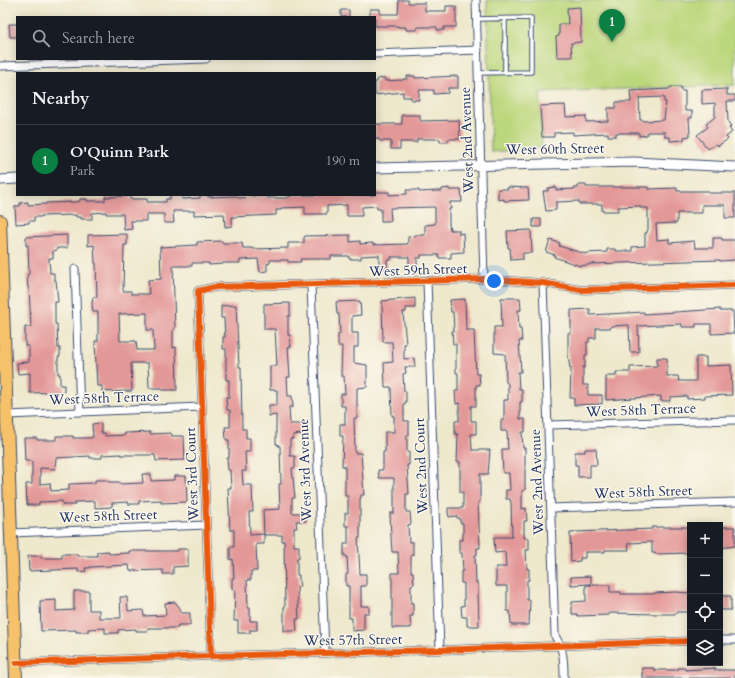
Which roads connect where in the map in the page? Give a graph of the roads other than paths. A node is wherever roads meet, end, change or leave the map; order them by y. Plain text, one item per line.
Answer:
1 (476, 0) edge
2 (477, 19) junction
3 (505, 19) junction
4 (478, 50) junction
5 (376, 54) edge
6 (177, 60) edge
7 (0, 66) edge
8 (478, 73) junction
9 (505, 73) junction
10 (480, 164) junction
11 (735, 167) edge
12 (376, 168) edge
13 (16, 179) edge
14 (0, 180) edge
15 (0, 222) edge
16 (75, 269) dead end
17 (484, 279) junction
18 (427, 281) junction
19 (543, 283) junction
20 (311, 285) junction
21 (735, 285) edge
22 (198, 291) joint
23 (202, 407) junction
24 (4, 412) edge
25 (80, 412) junction
26 (735, 420) edge
27 (548, 425) junction
28 (735, 502) edge
29 (551, 508) junction
30 (206, 525) junction
31 (6, 532) edge
32 (723, 640) edge
33 (735, 640) edge
34 (687, 641) edge
35 (561, 646) junction
36 (440, 650) junction
37 (325, 653) junction
38 (211, 656) junction
39 (16, 663) junction
40 (16, 678) edge
41 (564, 678) edge

1 - 2 street, West 2nd Avenue
2 - 3 lane
2 - 4 street, West 2nd Avenue
3 - 9 lane
3 - 9 lane
4 - 5 street
4 - 8 street, West 2nd Avenue
6 - 7 street
8 - 9 lane
8 - 10 street, West 2nd Avenue
10 - 11 street, West 60th Street
10 - 12 street, West 60th Street
10 - 17 street, West 2nd Avenue
13 - 14 street
15 - 24 main road
16 - 25 street
17 - 18 street, West 59th Street
17 - 19 street, West 59th Street
18 - 20 street, West 59th Street
18 - 36 street, West 2nd Court
19 - 21 street, West 59th Street
19 - 27 street, West 2nd Avenue
20 - 22 street, West 59th Street
20 - 37 street, West 3rd Avenue
22 - 23 street, West 3rd Court
23 - 25 street, West 58th Terrace
23 - 30 street, West 3rd Court
24 - 25 street, West 58th Terrace
24 - 31 main road
26 - 27 street, West 58th Terrace
27 - 29 street, West 2nd Avenue
28 - 29 street, West 58th Street
29 - 35 street, West 2nd Avenue
30 - 31 street, West 58th Street
30 - 38 street, West 3rd Court
31 - 39 main road
32 - 33 street
34 - 35 street, West 57th Street
35 - 36 street, West 57th Street
35 - 41 street, West 2nd Avenue
36 - 37 street, West 57th Street
37 - 38 street, West 57th Street
38 - 39 street, West 57th Street
39 - 40 main road

